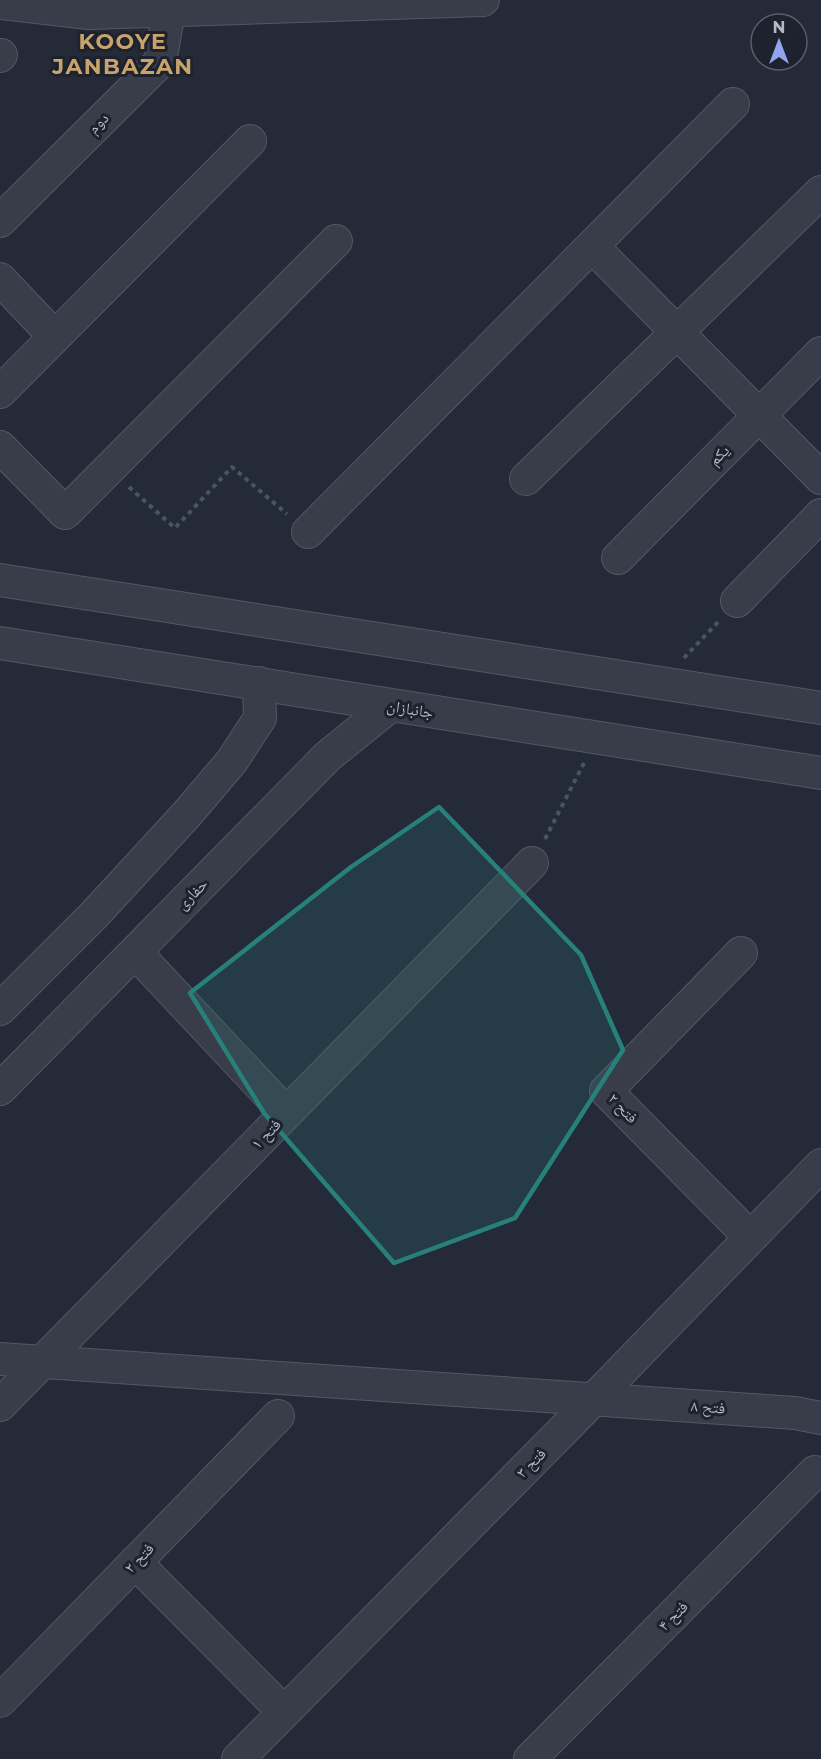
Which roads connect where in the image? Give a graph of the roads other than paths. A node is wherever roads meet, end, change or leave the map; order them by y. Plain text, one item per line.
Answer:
1 (483, 0) edge
2 (0, 3) edge
3 (169, 11) junction
4 (733, 104) dead end
5 (250, 141) dead end
6 (821, 192) edge
7 (0, 221) edge
8 (336, 241) dead end
9 (592, 246) junction
10 (0, 279) edge
11 (677, 333) junction
12 (56, 337) junction
13 (821, 353) edge
14 (0, 392) edge
15 (759, 415) junction
16 (0, 447) edge
17 (821, 478) edge
18 (526, 479) dead end
19 (821, 515) edge
20 (308, 532) road end
21 (618, 558) dead end
22 (0, 580) edge
23 (737, 601) road end
24 (0, 643) edge
25 (259, 683) junction
26 (390, 706) junction
27 (821, 708) edge
28 (821, 772) edge
29 (532, 863) road end
30 (135, 952) junction
31 (741, 953) dead end
32 (0, 1009) edge
33 (0, 1089) edge
34 (286, 1113) junction
35 (821, 1165) edge
36 (750, 1238) junction
37 (0, 1359) edge
38 (42, 1362) junction
39 (595, 1398) junction
40 (0, 1405) edge
41 (278, 1416) dead end
42 (821, 1418) edge
43 (815, 1472) dead end
44 (135, 1562) junction
45 (0, 1701) edge
46 (284, 1712) junction
47 (238, 1759) edge
48 (532, 1759) edge

1 - 3 street
2 - 3 street
3 - 7 street, دوم
4 - 9 street
5 - 12 street
6 - 11 street
8 - 16 street
9 - 11 street
9 - 20 street
10 - 12 street
11 - 15 street
11 - 18 street
12 - 14 street
13 - 15 street, یکم
15 - 17 street
15 - 21 street, یکم
19 - 23 street
22 - 27 street
24 - 25 street, جانبازان
25 - 26 street, جانبازان
25 - 32 street
26 - 28 street, جانبازان
26 - 30 street, حفاری
29 - 34 street, فتح ۱
30 - 33 street, حفاری
30 - 34 street
31 - 36 street, فتح ۲
34 - 38 street, فتح ۱
35 - 36 street, فتح ۳
36 - 39 street, فتح ۳
37 - 38 street, فتح ۸
38 - 39 street, فتح ۸
38 - 40 street, فتح ۱
39 - 42 street, فتح ۸
39 - 46 street, فتح ۳
41 - 44 street, فتح ۲
43 - 48 street, فتح ۴
44 - 45 street, فتح ۲
44 - 46 street
46 - 47 street, فتح ۳

